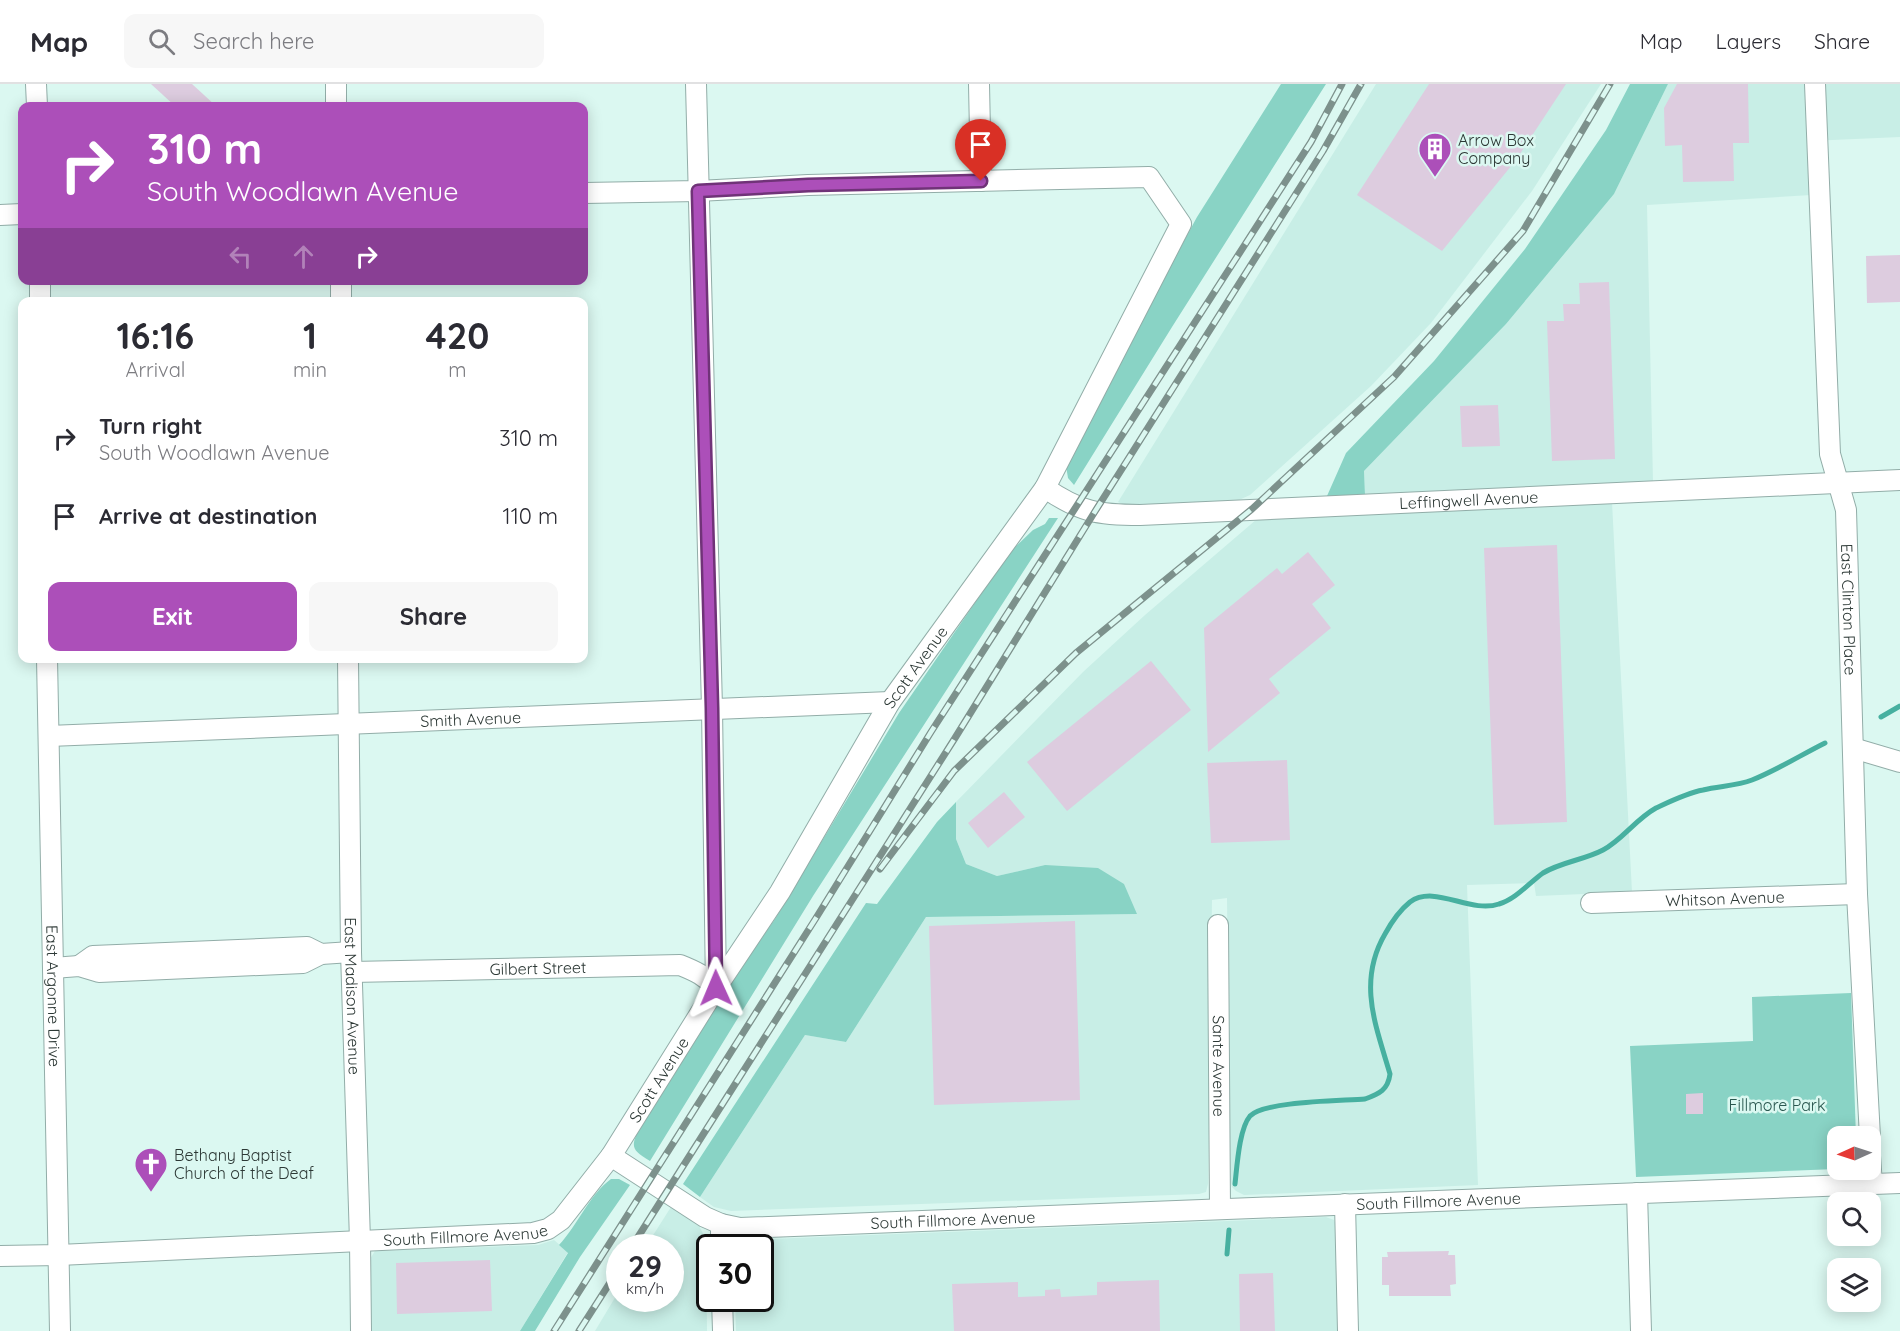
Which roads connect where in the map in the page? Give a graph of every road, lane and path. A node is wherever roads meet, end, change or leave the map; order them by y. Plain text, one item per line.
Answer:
1 (36, 84) edge
2 (336, 84) edge
3 (696, 84) edge
4 (979, 84) edge
5 (1815, 84) edge
6 (37, 102) edge
7 (336, 102) edge
8 (981, 181) junction
9 (698, 191) junction
10 (588, 193) edge
11 (0, 214) edge
12 (18, 214) edge
13 (1900, 480) edge
14 (1838, 483) junction
15 (1045, 488) junction
16 (47, 663) edge
17 (348, 663) edge
18 (890, 702) junction
19 (712, 708) junction
20 (350, 723) junction
21 (49, 736) junction
22 (1853, 748) junction
23 (1900, 762) edge
24 (1857, 894) junction
25 (1592, 903) dead end
26 (1218, 925) dead end
27 (351, 952) junction
28 (53, 969) junction
29 (352, 972) junction
30 (716, 988) junction
31 (1869, 1126) edge
32 (611, 1156) junction
33 (1872, 1180) edge
34 (1900, 1183) edge
35 (1872, 1184) junction
36 (1637, 1193) junction
37 (1345, 1204) junction
38 (1220, 1208) junction
39 (721, 1224) junction
40 (721, 1234) edge
41 (360, 1241) junction
42 (59, 1255) junction
43 (0, 1256) edge
44 (722, 1312) edge
45 (60, 1331) edge
46 (361, 1331) edge
47 (723, 1331) edge
48 (1348, 1331) edge
49 (1641, 1331) edge

1 - 6 street
2 - 7 street
3 - 9 street
4 - 8 street
5 - 14 street, East Clinton Place
8 - 9 street
8 - 15 street, Scott Avenue
9 - 10 street
9 - 19 street
11 - 12 street
13 - 14 street, Leffingwell Avenue
14 - 15 street, Leffingwell Avenue
14 - 22 street, East Clinton Place
15 - 18 street, Scott Avenue
16 - 21 street, East Argonne Drive
17 - 20 street, East Madison Avenue
18 - 19 street, Smith Avenue
18 - 30 street, Scott Avenue
19 - 20 street, Smith Avenue
19 - 30 street
20 - 21 street, Smith Avenue
20 - 27 street, East Madison Avenue
21 - 28 street, East Argonne Drive
22 - 23 street
22 - 24 street, East Clinton Place
24 - 25 street, Whitson Avenue
24 - 31 street, East Clinton Place
26 - 38 street, Sante Avenue
27 - 28 street
27 - 29 street, East Madison Avenue
28 - 42 street, East Argonne Drive
29 - 30 street, Gilbert Street
29 - 41 street, East Madison Avenue
30 - 32 street, Scott Avenue
32 - 39 street, South Fillmore Avenue
32 - 41 street, South Fillmore Avenue
33 - 35 street
34 - 35 street, South Fillmore Avenue
35 - 36 street, South Fillmore Avenue
36 - 37 street, South Fillmore Avenue
36 - 49 street
37 - 38 street, South Fillmore Avenue
37 - 48 street
38 - 39 street, South Fillmore Avenue
39 - 40 street
41 - 42 street, South Fillmore Avenue
41 - 46 street, East Madison Avenue
42 - 43 street, South Fillmore Avenue
42 - 45 street, East Argonne Drive
44 - 47 street

